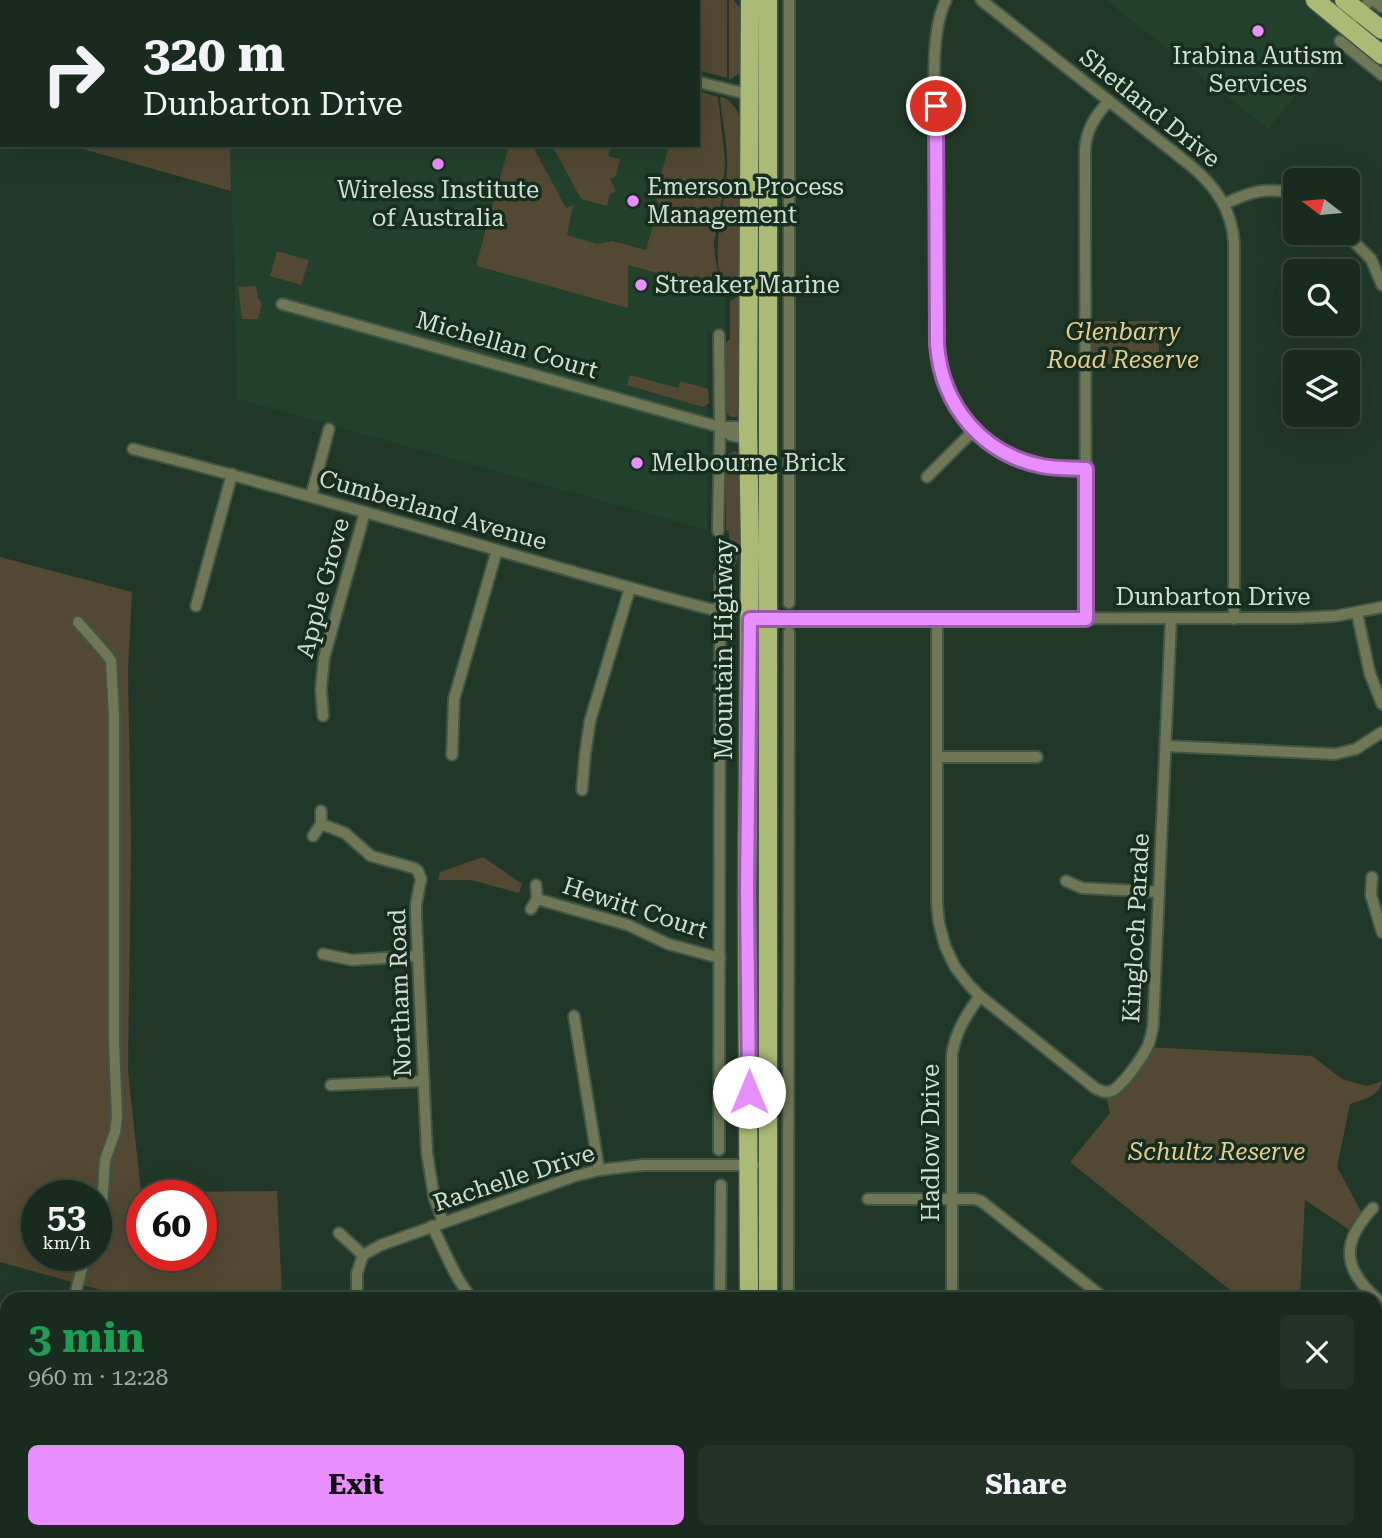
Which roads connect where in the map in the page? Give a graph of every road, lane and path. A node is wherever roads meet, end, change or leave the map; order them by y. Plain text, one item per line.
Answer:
1 (768, 0) edge
2 (789, 0) edge
3 (946, 0) edge
4 (981, 0) edge
5 (1315, 0) edge
6 (1345, 0) edge
7 (747, 4) edge
8 (1368, 4) edge
9 (1382, 7) edge
10 (1382, 30) edge
11 (1347, 33) junction
12 (1382, 55) edge
13 (1382, 75) edge
14 (700, 82) edge
15 (760, 95) junction
16 (1109, 101) junction
17 (1283, 191) edge
18 (1224, 204) junction
19 (1357, 245) edge
20 (1382, 285) edge
21 (282, 304) dead end
22 (719, 335) dead end
23 (720, 426) junction
24 (329, 429) dead end
25 (974, 430) junction
26 (748, 433) junction
27 (768, 433) junction
28 (133, 449) dead end
29 (1086, 469) junction
30 (232, 474) junction
31 (927, 477) dead end
32 (311, 496) junction
33 (365, 512) junction
34 (718, 531) dead end
35 (497, 550) junction
36 (720, 576) dead end
37 (630, 588) junction
38 (789, 603) dead end
39 (196, 606) dead end
40 (1382, 607) edge
41 (721, 610) junction
42 (1357, 612) junction
43 (1171, 618) junction
44 (1234, 618) junction
45 (759, 619) junction
46 (937, 619) junction
47 (1086, 619) junction
48 (78, 622) dead end
49 (789, 632) dead end
50 (768, 682) junction
51 (789, 704) junction
52 (1382, 704) edge
53 (323, 716) dead end
54 (1382, 732) edge
55 (768, 738) junction
56 (1166, 746) junction
57 (452, 755) dead end
58 (937, 757) junction
59 (1037, 757) dead end
60 (748, 760) junction
61 (582, 790) dead end
62 (321, 811) dead end
63 (321, 824) junction
64 (313, 836) dead end
65 (1373, 877) dead end
66 (1066, 881) dead end
67 (536, 885) dead end
68 (1159, 892) junction
69 (1382, 932) edge
70 (323, 954) dead end
71 (418, 956) junction
72 (720, 958) junction
73 (980, 996) junction
74 (575, 1016) dead end
75 (424, 1081) junction
76 (331, 1085) dead end
77 (719, 1150) dead end
78 (758, 1165) junction
79 (599, 1170) junction
80 (104, 1180) edge
81 (721, 1185) dead end
82 (868, 1199) dead end
83 (952, 1199) junction
84 (1373, 1208) dead end
85 (443, 1222) junction
86 (432, 1226) junction
87 (340, 1233) dead end
88 (363, 1255) junction
89 (85, 1271) edge
90 (80, 1292) edge
91 (357, 1292) edge
92 (467, 1292) edge
93 (720, 1292) edge
94 (749, 1292) edge
95 (768, 1292) edge
96 (788, 1292) edge
97 (952, 1292) edge
98 (1096, 1292) edge
99 (1370, 1292) edge

1 - 15 main road, Mountain Highway
2 - 38 street
3 - 25 street
4 - 16 street, Shetland Drive
5 - 11 main road
6 - 8 main road
7 - 15 main road, Mountain Highway
8 - 9 street
8 - 10 main road
8 - 11 street
11 - 12 main road
11 - 13 street
14 - 15 street
15 - 26 main road, Mountain Highway
15 - 27 main road, Mountain Highway
16 - 18 street, Shetland Drive
16 - 29 street
17 - 18 street
18 - 44 street, Shetland Drive
19 - 20 street
21 - 23 street, Michellan Court
22 - 23 street
23 - 26 street, Michellan Court
23 - 34 street
24 - 32 street
25 - 29 street
25 - 31 street
26 - 27 main road
26 - 45 main road, Mountain Highway
27 - 45 main road, Mountain Highway
28 - 30 street, Cumberland Avenue
29 - 47 street
30 - 32 street, Cumberland Avenue
30 - 39 street
32 - 33 street, Cumberland Avenue
33 - 35 street, Cumberland Avenue
33 - 53 street, Apple Grove
35 - 37 street, Cumberland Avenue
35 - 57 street
36 - 41 street
37 - 41 street, Cumberland Avenue
37 - 61 street
40 - 42 street, Dunbarton Drive
41 - 72 street
42 - 44 street, Dunbarton Drive
42 - 52 street
43 - 44 street, Dunbarton Drive
43 - 47 street, Dunbarton Drive
43 - 56 street, Kingloch Parade
45 - 46 street, Dunbarton Drive
45 - 50 main road, Mountain Highway
45 - 60 main road, Mountain Highway
46 - 47 street, Dunbarton Drive
46 - 58 street, Kingloch Parade
48 - 80 street
49 - 51 street
50 - 51 street
50 - 55 main road, Mountain Highway
51 - 96 street
54 - 56 street
55 - 60 main road
55 - 78 main road, Mountain Highway
56 - 68 street, Kingloch Parade
58 - 59 street
58 - 73 street, Kingloch Parade
60 - 78 main road, Mountain Highway
62 - 63 street
63 - 64 street
63 - 71 street, Northam Road
65 - 69 street
66 - 68 street
67 - 72 street, Hewitt Court
68 - 73 street, Kingloch Parade
70 - 71 street
71 - 75 street, Northam Road
72 - 77 street
73 - 83 street, Hadlow Drive
74 - 79 street
75 - 76 street
75 - 85 street, Northam Road
78 - 79 street, Rachelle Drive
78 - 94 main road, Mountain Highway
78 - 95 main road, Mountain Highway
79 - 85 street, Rachelle Drive
81 - 93 street
82 - 83 street
83 - 97 street, Hadlow Drive
83 - 98 street
84 - 99 street
85 - 86 street, Rachelle Drive
86 - 88 street, Rachelle Drive
86 - 92 street
87 - 88 street
88 - 91 street
89 - 90 street

